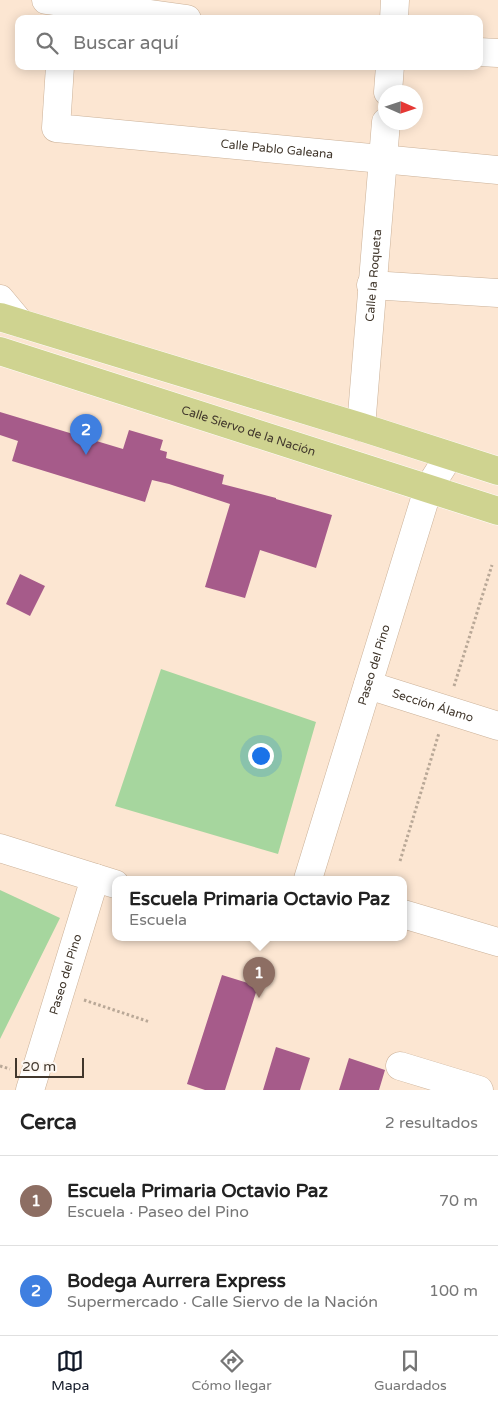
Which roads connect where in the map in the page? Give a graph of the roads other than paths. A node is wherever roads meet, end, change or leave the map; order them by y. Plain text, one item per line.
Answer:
1 (395, 0) edge
2 (59, 5) edge
3 (150, 15) edge
4 (394, 15) edge
5 (483, 52) edge
6 (498, 53) edge
7 (60, 70) edge
8 (390, 70) edge
9 (389, 85) edge
10 (385, 130) edge
11 (382, 159) junction
12 (498, 170) edge
13 (372, 285) junction
14 (498, 294) edge
15 (0, 298) edge
16 (10, 320) edge
17 (0, 351) edge
18 (361, 427) junction
19 (448, 456) junction
20 (498, 471) edge
21 (428, 489) junction
22 (498, 511) edge
23 (368, 685) junction
24 (498, 726) edge
25 (0, 848) edge
26 (309, 876) edge
27 (105, 881) edge
28 (407, 915) edge
29 (498, 942) edge
30 (400, 1066) dead end
31 (30, 1090) edge
32 (479, 1090) edge

1 - 4 street
2 - 3 street
5 - 6 street
7 - 11 street, Calle Pablo Galeana
8 - 9 street
10 - 11 street, Calle la Roqueta
11 - 12 street, Calle Pablo Galeana
11 - 13 street, Calle la Roqueta
13 - 14 street
13 - 18 street, Calle la Roqueta
15 - 16 street
16 - 18 main road
17 - 21 main road, Calle Siervo de la Nación
18 - 19 main road
19 - 20 main road
19 - 21 street, Paseo del Pino
21 - 22 main road, Calle Siervo de la Nación
21 - 23 street, Paseo del Pino
23 - 24 street, Sección Álamo
23 - 26 street, Paseo del Pino
25 - 27 street
27 - 31 street, Paseo del Pino
28 - 29 street
30 - 32 street

